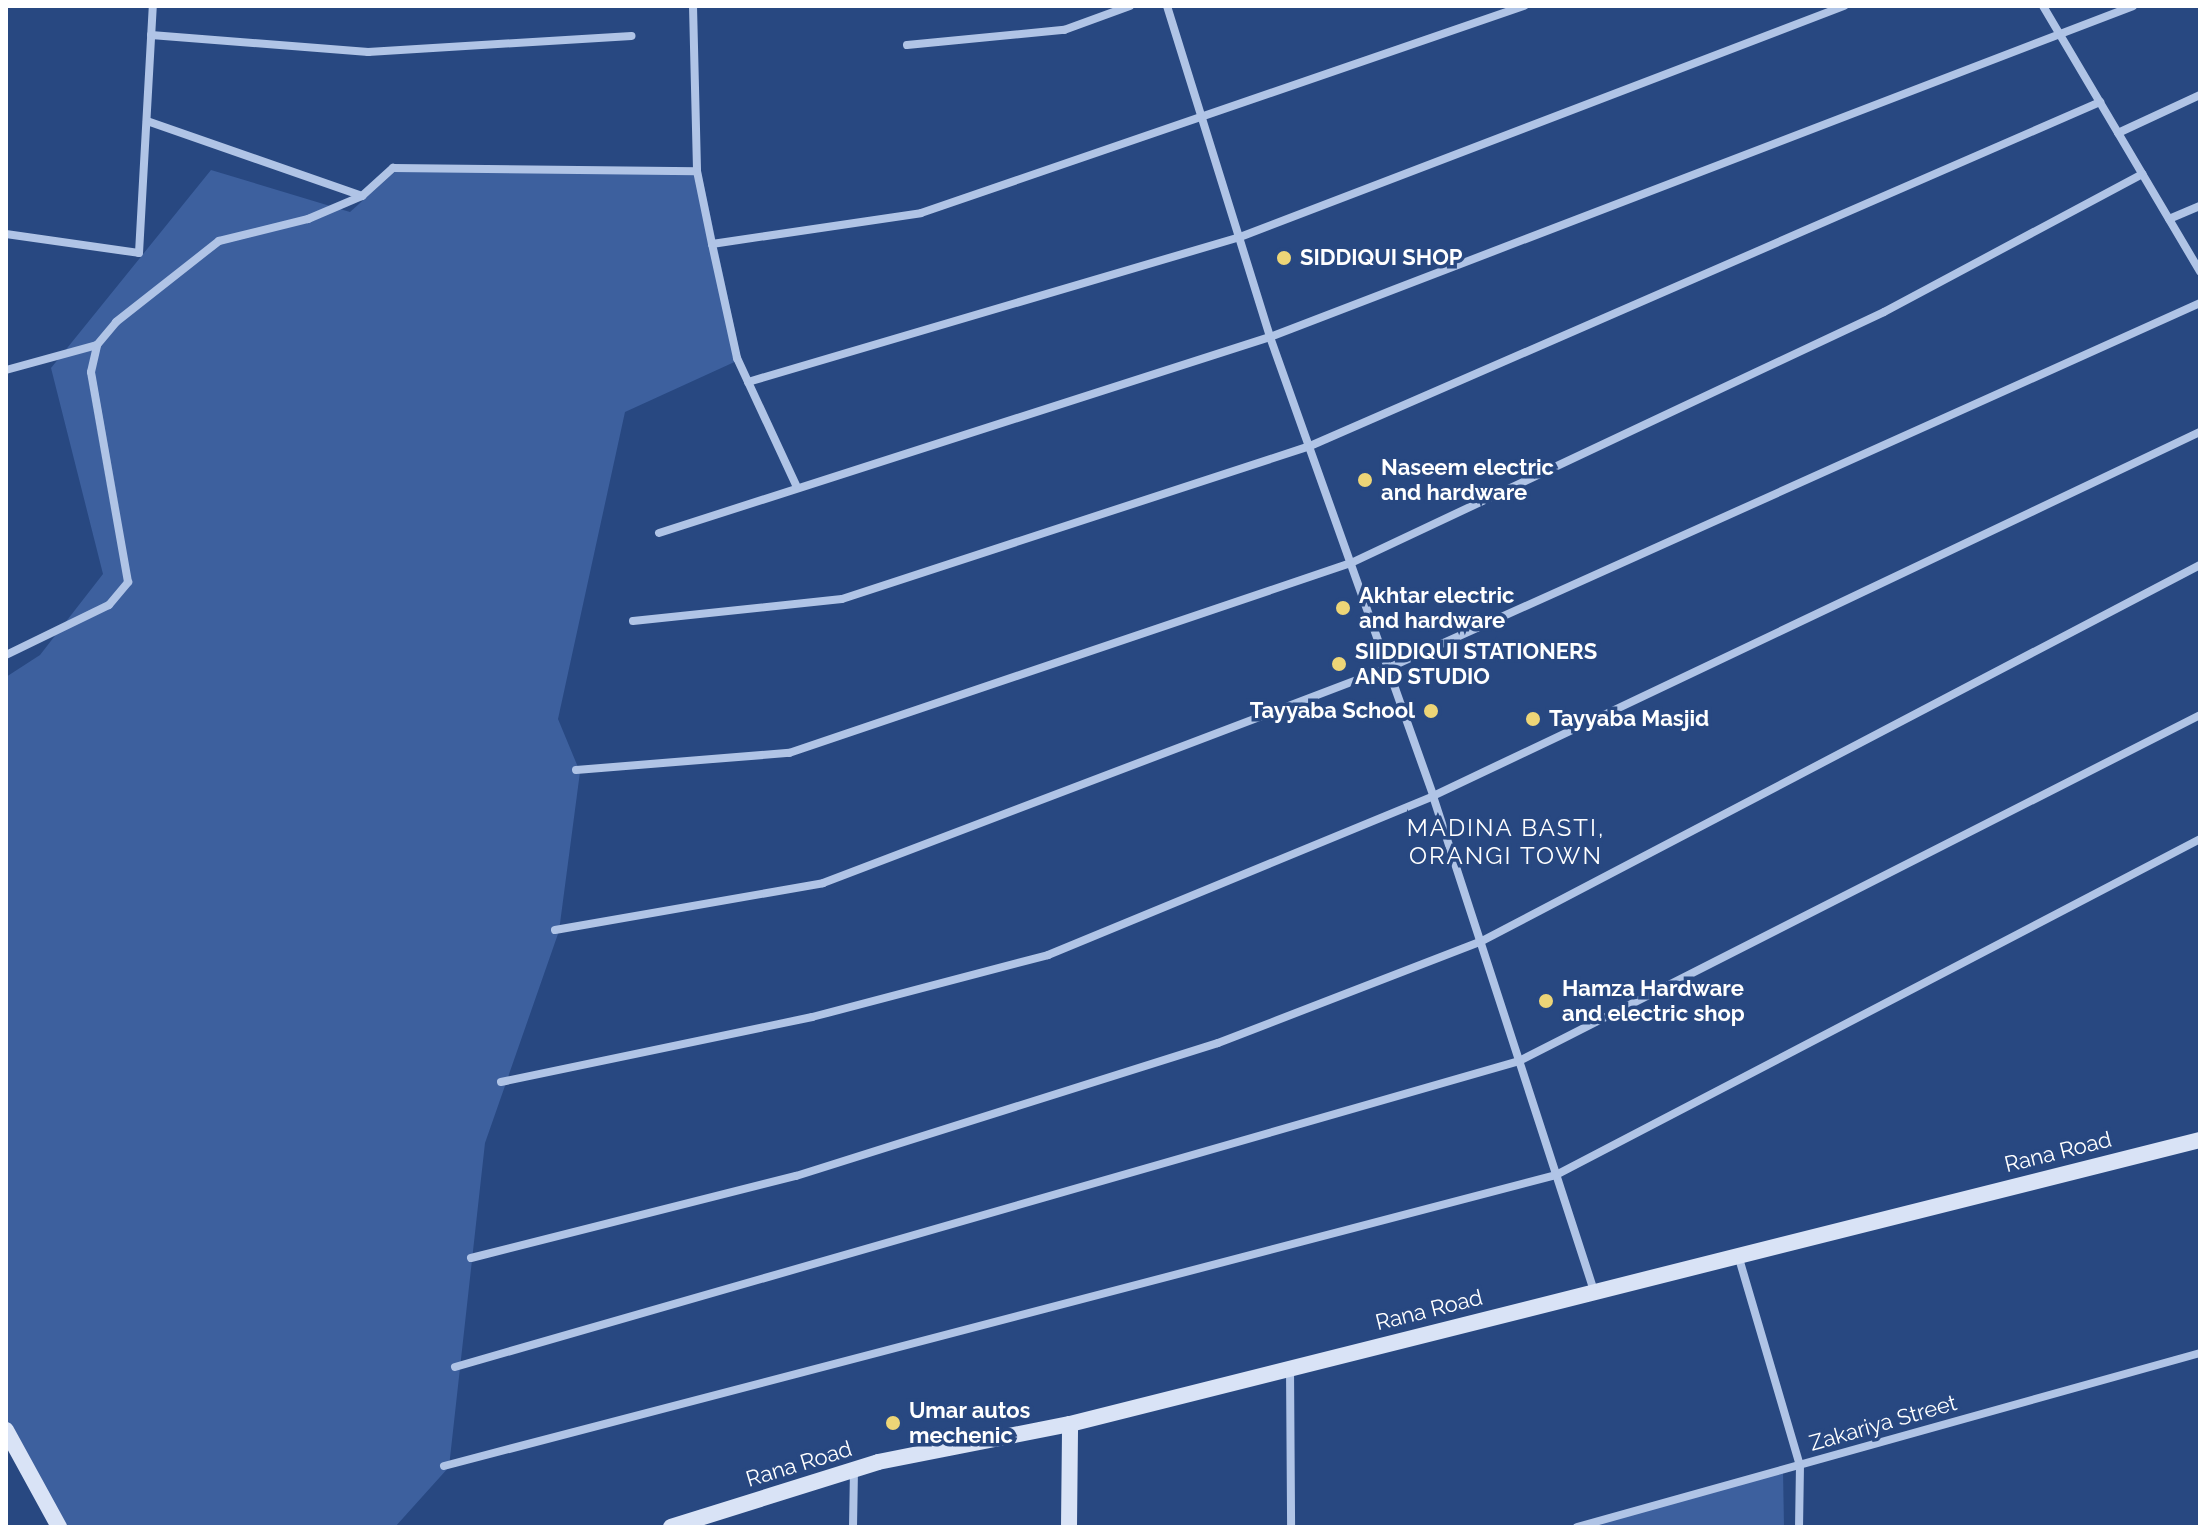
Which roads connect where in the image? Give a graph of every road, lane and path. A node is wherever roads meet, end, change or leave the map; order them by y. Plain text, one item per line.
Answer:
1 (153, 6) edge
2 (693, 6) edge
3 (1130, 6) edge
4 (1167, 6) edge
5 (1524, 6) edge
6 (1844, 6) edge
7 (2043, 6) edge
8 (2133, 6) edge
9 (151, 35) junction
10 (2061, 35) junction
11 (632, 36) dead end
12 (907, 45) dead end
13 (2200, 95) edge
14 (2100, 102) junction
15 (1203, 117) junction
16 (147, 121) junction
17 (2118, 133) junction
18 (697, 171) junction
19 (2142, 174) junction
20 (362, 196) junction
21 (2200, 206) edge
22 (2169, 219) junction
23 (6, 234) edge
24 (1240, 237) junction
25 (712, 244) junction
26 (2200, 272) edge
27 (2200, 303) edge
28 (1270, 337) junction
29 (97, 345) junction
30 (6, 370) edge
31 (748, 382) junction
32 (2200, 432) edge
33 (1310, 446) junction
34 (797, 487) junction
35 (659, 533) dead end
36 (1351, 563) junction
37 (2200, 565) edge
38 (633, 621) dead end
39 (6, 655) edge
40 (1388, 668) junction
41 (2200, 715) edge
42 (576, 770) dead end
43 (1433, 796) junction
44 (2200, 839) edge
45 (555, 930) dead end
46 (1480, 942) junction
47 (1519, 1061) junction
48 (501, 1082) dead end
49 (2200, 1140) edge
50 (1556, 1175) junction
51 (1737, 1255) junction
52 (471, 1258) dead end
53 (1594, 1291) junction
54 (2200, 1353) edge
55 (455, 1367) dead end
56 (1290, 1368) junction
57 (1070, 1424) junction
58 (6, 1430) edge
59 (1800, 1465) junction
60 (444, 1466) dead end
61 (854, 1470) junction
62 (59, 1527) edge
63 (671, 1527) edge
64 (853, 1527) edge
65 (1069, 1527) edge
66 (1291, 1527) edge
67 (1577, 1527) edge
68 (1799, 1527) edge

1 - 9 street
2 - 18 street
3 - 12 street
4 - 15 street
5 - 15 street
6 - 24 street
7 - 10 street
8 - 10 street
9 - 11 street
9 - 16 street
10 - 14 street
10 - 28 street
13 - 17 street
14 - 17 street
14 - 33 street
15 - 24 street
15 - 25 street
16 - 20 street
16 - 23 street
17 - 19 street
18 - 20 street
18 - 25 street
19 - 22 street
19 - 36 street
20 - 29 street
21 - 22 street
22 - 26 street
24 - 28 street
24 - 31 street
25 - 31 street
27 - 40 street
28 - 33 street
28 - 34 street
29 - 30 street
29 - 39 street
31 - 34 street
32 - 43 street
33 - 36 street
33 - 38 street
34 - 35 street
36 - 40 street
36 - 42 street
37 - 46 street
40 - 43 street
40 - 45 street
41 - 47 street
43 - 46 street
43 - 48 street
44 - 50 street
46 - 47 street
46 - 52 street
47 - 50 street
47 - 55 street
49 - 51 street, Rana Road
50 - 53 street
50 - 60 street
51 - 53 street, Rana Road
51 - 59 street
53 - 56 street, Rana Road
54 - 59 street, Zakariya Street
56 - 57 street, Rana Road
56 - 66 street
57 - 61 street, Rana Road
57 - 65 street
58 - 62 street
59 - 67 street, Zakariya Street
59 - 68 street
61 - 63 street, Rana Road
61 - 64 street

